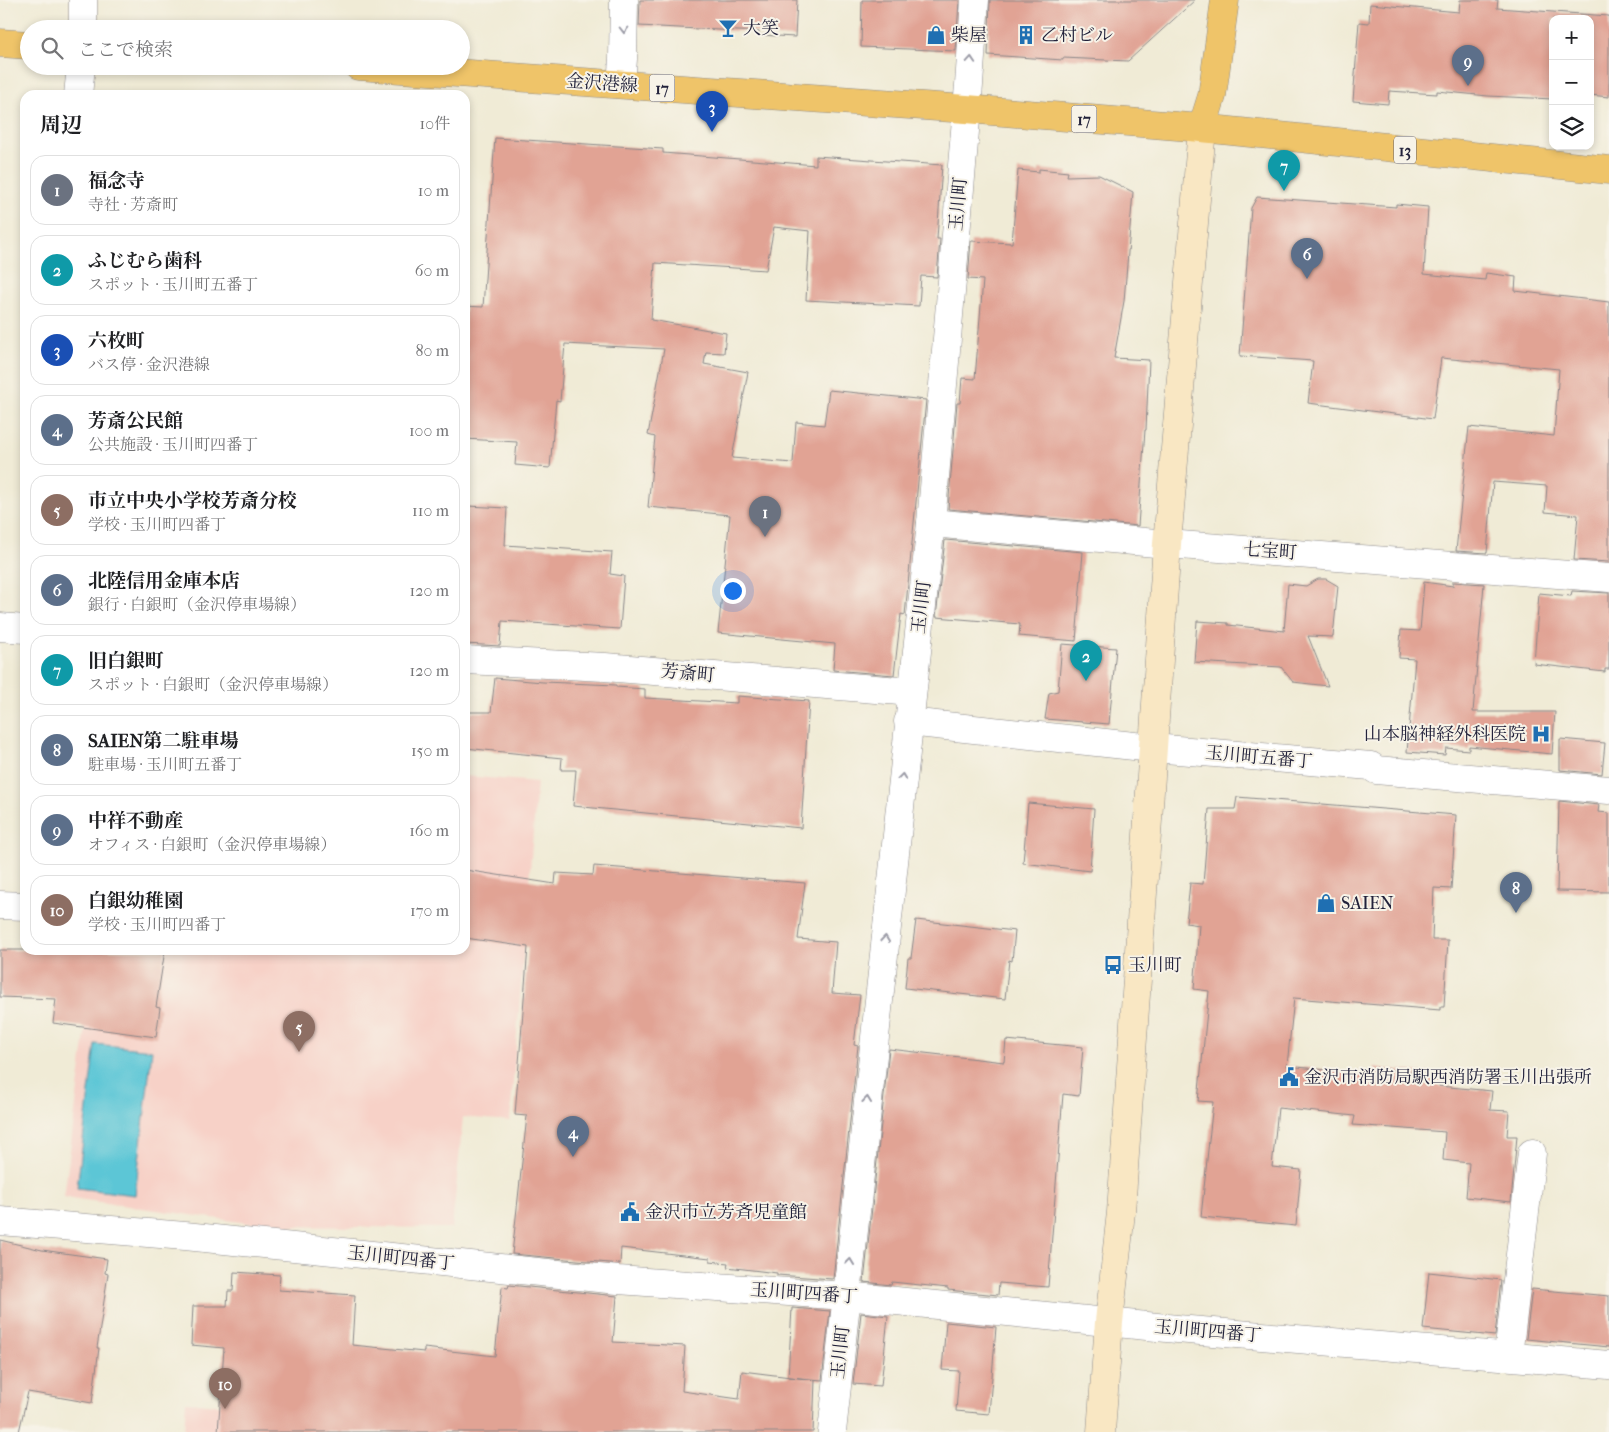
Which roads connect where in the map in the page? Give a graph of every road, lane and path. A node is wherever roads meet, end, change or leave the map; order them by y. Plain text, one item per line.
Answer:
1 (82, 0) edge
2 (624, 0) edge
3 (975, 0) edge
4 (1225, 0) edge
5 (82, 20) edge
6 (0, 43) edge
7 (20, 44) edge
8 (470, 74) edge
9 (80, 75) edge
10 (621, 84) junction
11 (79, 90) edge
12 (966, 109) junction
13 (1202, 128) junction
14 (1609, 170) edge
15 (931, 523) junction
16 (1167, 544) junction
17 (1609, 578) edge
18 (0, 627) edge
19 (20, 629) edge
20 (470, 660) edge
21 (912, 692) junction
22 (908, 722) junction
23 (1153, 748) junction
24 (1609, 790) edge
25 (0, 905) edge
26 (20, 906) edge
27 (1532, 1153) dead end
28 (0, 1221) edge
29 (846, 1296) junction
30 (1109, 1322) junction
31 (1508, 1356) junction
32 (1609, 1364) edge
33 (832, 1432) edge
34 (1101, 1432) edge

1 - 5 street
2 -> 10 street
12 -> 3 street, 玉川町
4 - 13 main road
6 - 7 main road
8 - 10 main road, 金沢港線 / 17
9 - 11 street
10 - 12 main road, 金沢港線 / 17
12 - 13 main road, 17
12 - 15 street, 玉川町
13 - 14 main road, 13
13 - 16 street
15 - 16 street, 七宝町
15 - 21 street, 玉川町
16 - 17 street, 七宝町
16 - 23 street
18 - 19 street
20 - 21 street, 芳斎町
21 - 22 street, 玉川町
22 - 23 street, 玉川町五番丁
29 -> 22 street, 玉川町
23 - 24 street, 玉川町五番丁
23 - 30 street
25 - 26 street
27 - 31 street
28 - 29 street, 玉川町四番丁
29 - 30 street, 玉川町四番丁
29 - 33 street, 玉川町
30 - 31 street, 玉川町四番丁
30 - 34 street
31 - 32 street, 玉川町四番丁

